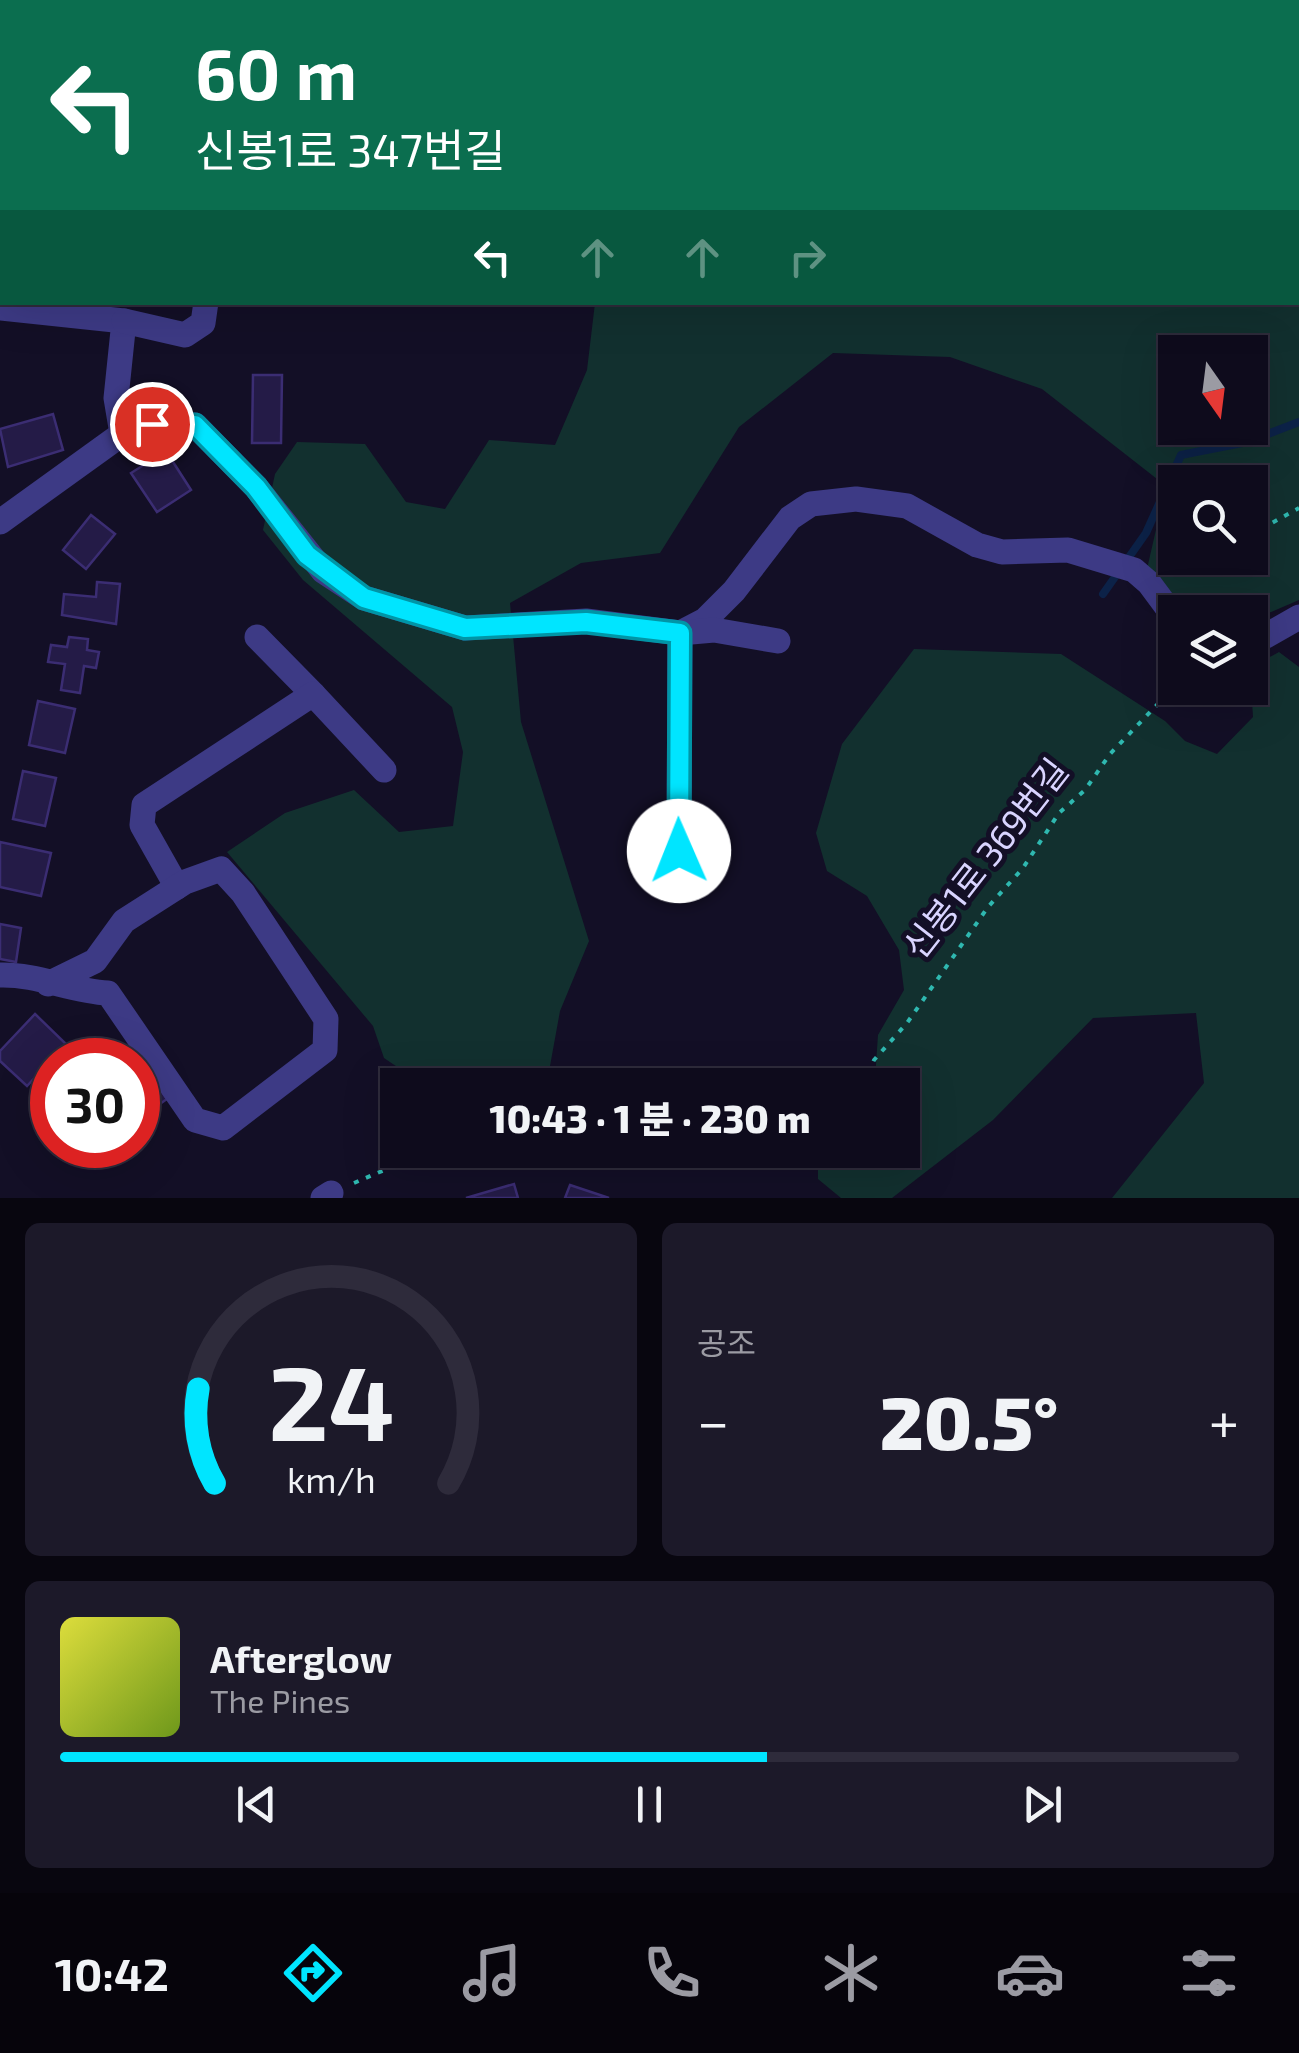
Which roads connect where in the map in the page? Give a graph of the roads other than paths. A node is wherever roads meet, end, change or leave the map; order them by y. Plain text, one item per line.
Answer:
1 (206, 305) edge
2 (0, 308) edge
3 (124, 321) junction
4 (122, 434) junction
5 (0, 522) edge
6 (1158, 596) edge
7 (1299, 617) edge
8 (680, 633) junction
9 (1268, 635) edge
10 (257, 637) dead end
11 (778, 640) dead end
12 (312, 694) junction
13 (384, 770) dead end
14 (679, 851) dead end
15 (177, 887) junction
16 (0, 975) edge
17 (48, 984) junction

1 - 3 street
2 - 3 street
3 - 4 street
4 - 5 street
4 - 8 street
6 - 8 street
7 - 9 street
8 - 11 street
8 - 14 street
10 - 12 street
12 - 13 street
12 - 15 street
15 - 17 street
15 - 17 street
16 - 17 street

